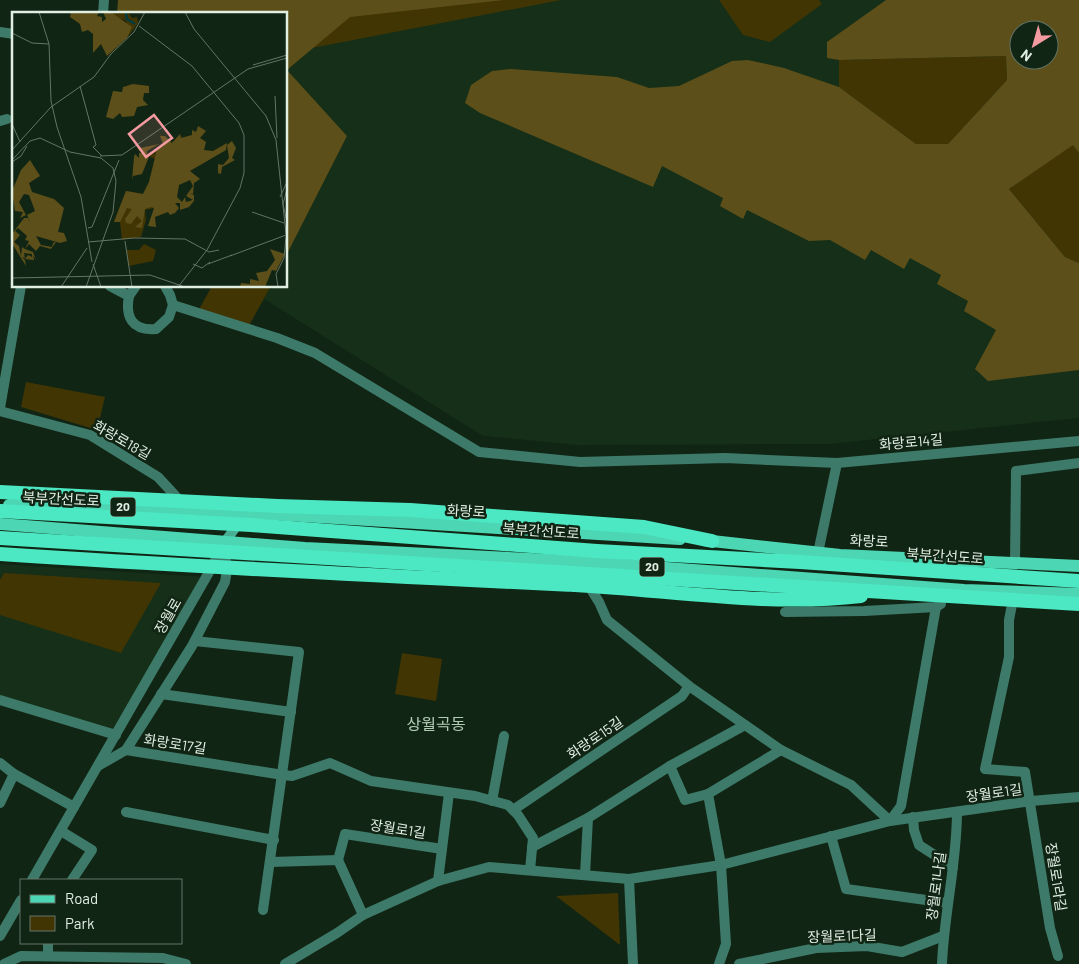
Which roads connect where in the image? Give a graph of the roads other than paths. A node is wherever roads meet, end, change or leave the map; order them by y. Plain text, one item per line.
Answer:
1 (22, 288) edge
2 (114, 288) edge
3 (135, 288) edge
4 (166, 288) edge
5 (129, 296) junction
6 (173, 305) junction
7 (0, 408) edge
8 (0, 411) edge
9 (1079, 441) edge
10 (838, 463) junction
11 (1079, 463) edge
12 (0, 492) edge
13 (0, 505) edge
14 (119, 507) junction
15 (188, 509) junction
16 (0, 511) edge
17 (246, 513) junction
18 (0, 524) edge
19 (119, 532) junction
20 (0, 538) edge
21 (712, 541) junction
22 (224, 543) junction
23 (818, 553) junction
24 (0, 554) edge
25 (572, 561) junction
26 (1015, 564) junction
27 (1079, 566) edge
28 (780, 577) junction
29 (1079, 581) edge
30 (941, 588) junction
31 (964, 590) junction
32 (1014, 592) junction
33 (1079, 594) edge
34 (1079, 604) edge
35 (936, 607) junction
36 (786, 612) dead end
37 (195, 641) junction
38 (689, 686) junction
39 (161, 694) junction
40 (0, 700) edge
41 (291, 712) junction
42 (745, 725) junction
43 (116, 735) junction
44 (504, 736) dead end
45 (126, 750) junction
46 (781, 750) junction
47 (0, 763) edge
48 (98, 766) junction
49 (670, 766) junction
50 (14, 774) junction
51 (283, 776) junction
52 (449, 793) junction
53 (708, 794) junction
54 (1079, 797) edge
55 (492, 801) junction
56 (1031, 801) junction
57 (0, 803) edge
58 (74, 807) junction
59 (513, 810) junction
60 (126, 812) dead end
61 (957, 812) junction
62 (913, 817) junction
63 (588, 818) junction
64 (890, 821) junction
65 (61, 830) junction
66 (831, 836) junction
67 (274, 840) junction
68 (532, 847) junction
69 (442, 849) junction
70 (338, 860) junction
71 (271, 862) junction
72 (721, 865) junction
73 (953, 868) junction
74 (530, 870) junction
75 (585, 875) junction
76 (33, 879) edge
77 (73, 879) edge
78 (629, 879) junction
79 (438, 882) junction
80 (20, 902) edge
81 (948, 903) junction
82 (264, 910) dead end
83 (363, 915) junction
84 (0, 936) edge
85 (943, 936) junction
86 (48, 944) edge
87 (48, 956) junction
88 (1058, 956) dead end
89 (4, 964) edge
90 (186, 964) edge
91 (285, 964) edge
92 (633, 964) edge
93 (719, 964) edge
94 (739, 964) edge
95 (942, 964) edge

1 - 7 street
2 - 5 street
3 - 5 street
4 - 6 street
5 - 6 street
6 - 10 street, 화랑로14길
8 - 15 street, 화랑로18길
9 - 10 street, 화랑로14길
10 - 23 street
11 - 26 street
12 - 21 highway
13 - 14 main road, 화랑로 / 20
14 - 15 main road, 화랑로 / 20
14 - 19 main road
15 - 17 main road, 화랑로 / 20
16 - 29 highway, 북부간선도로
17 - 21 main road, 화랑로 / 20
17 - 22 main road, 장월로
18 - 19 main road, 20
19 - 22 main road, 20
20 - 34 highway
21 - 23 main road, 화랑로 / 20
22 - 25 main road, 20
22 - 37 street, 화랑로17길
22 - 43 street, 장월로
23 - 26 main road, 화랑로 / 20
23 - 28 main road
24 - 30 highway
25 - 28 main road, 20
25 - 38 street
26 - 27 main road, 화랑로 / 20
28 - 30 main road, 20
30 - 31 main road, 20
31 - 32 main road, 20
31 - 35 street
32 - 33 main road, 20
32 - 56 street
35 - 36 street
35 - 64 street
37 - 39 street, 화랑로17길
37 - 41 street
38 - 42 street
38 - 59 street, 화랑로15길
39 - 41 street
39 - 45 street, 화랑로17길
40 - 43 street
41 - 51 street
42 - 46 street
42 - 49 street
43 - 48 street, 장월로
44 - 55 street
45 - 48 street
45 - 51 street, 화랑로17길
46 - 53 street
46 - 64 street
47 - 50 street
48 - 58 street, 장월로
49 - 53 street
49 - 63 street
50 - 57 street
50 - 58 street
51 - 52 street
51 - 67 street
52 - 55 street
52 - 69 street
53 - 72 street
54 - 56 street, 장월로1길
55 - 59 street
56 - 61 street, 장월로1길
56 - 88 street, 장월로1라길
58 - 65 street, 장월로
59 - 68 street
60 - 67 street
61 - 62 street, 장월로1길
61 - 73 street, 장월로1나길
62 - 64 street, 장월로1길
62 - 73 street
63 - 68 street
63 - 75 street
64 - 66 street, 장월로1길
65 - 76 street, 장월로
65 - 77 street
66 - 72 street, 장월로1길
66 - 81 street
67 - 71 street
68 - 74 street
69 - 70 street, 장월로1길
69 - 79 street, 장월로1길
70 - 71 street
70 - 83 street
71 - 82 street
72 - 78 street, 장월로1길
72 - 93 street
73 - 81 street, 장월로1나길
74 - 75 street, 장월로1길
74 - 79 street, 장월로1길
75 - 78 street, 장월로1길
78 - 92 street
79 - 83 street, 장월로1길
80 - 84 street
81 - 85 street, 장월로1나길
83 - 91 street, 장월로1길
85 - 94 street, 장월로1다길
85 - 95 street, 장월로1나길
86 - 87 street
87 - 89 street
87 - 90 street

